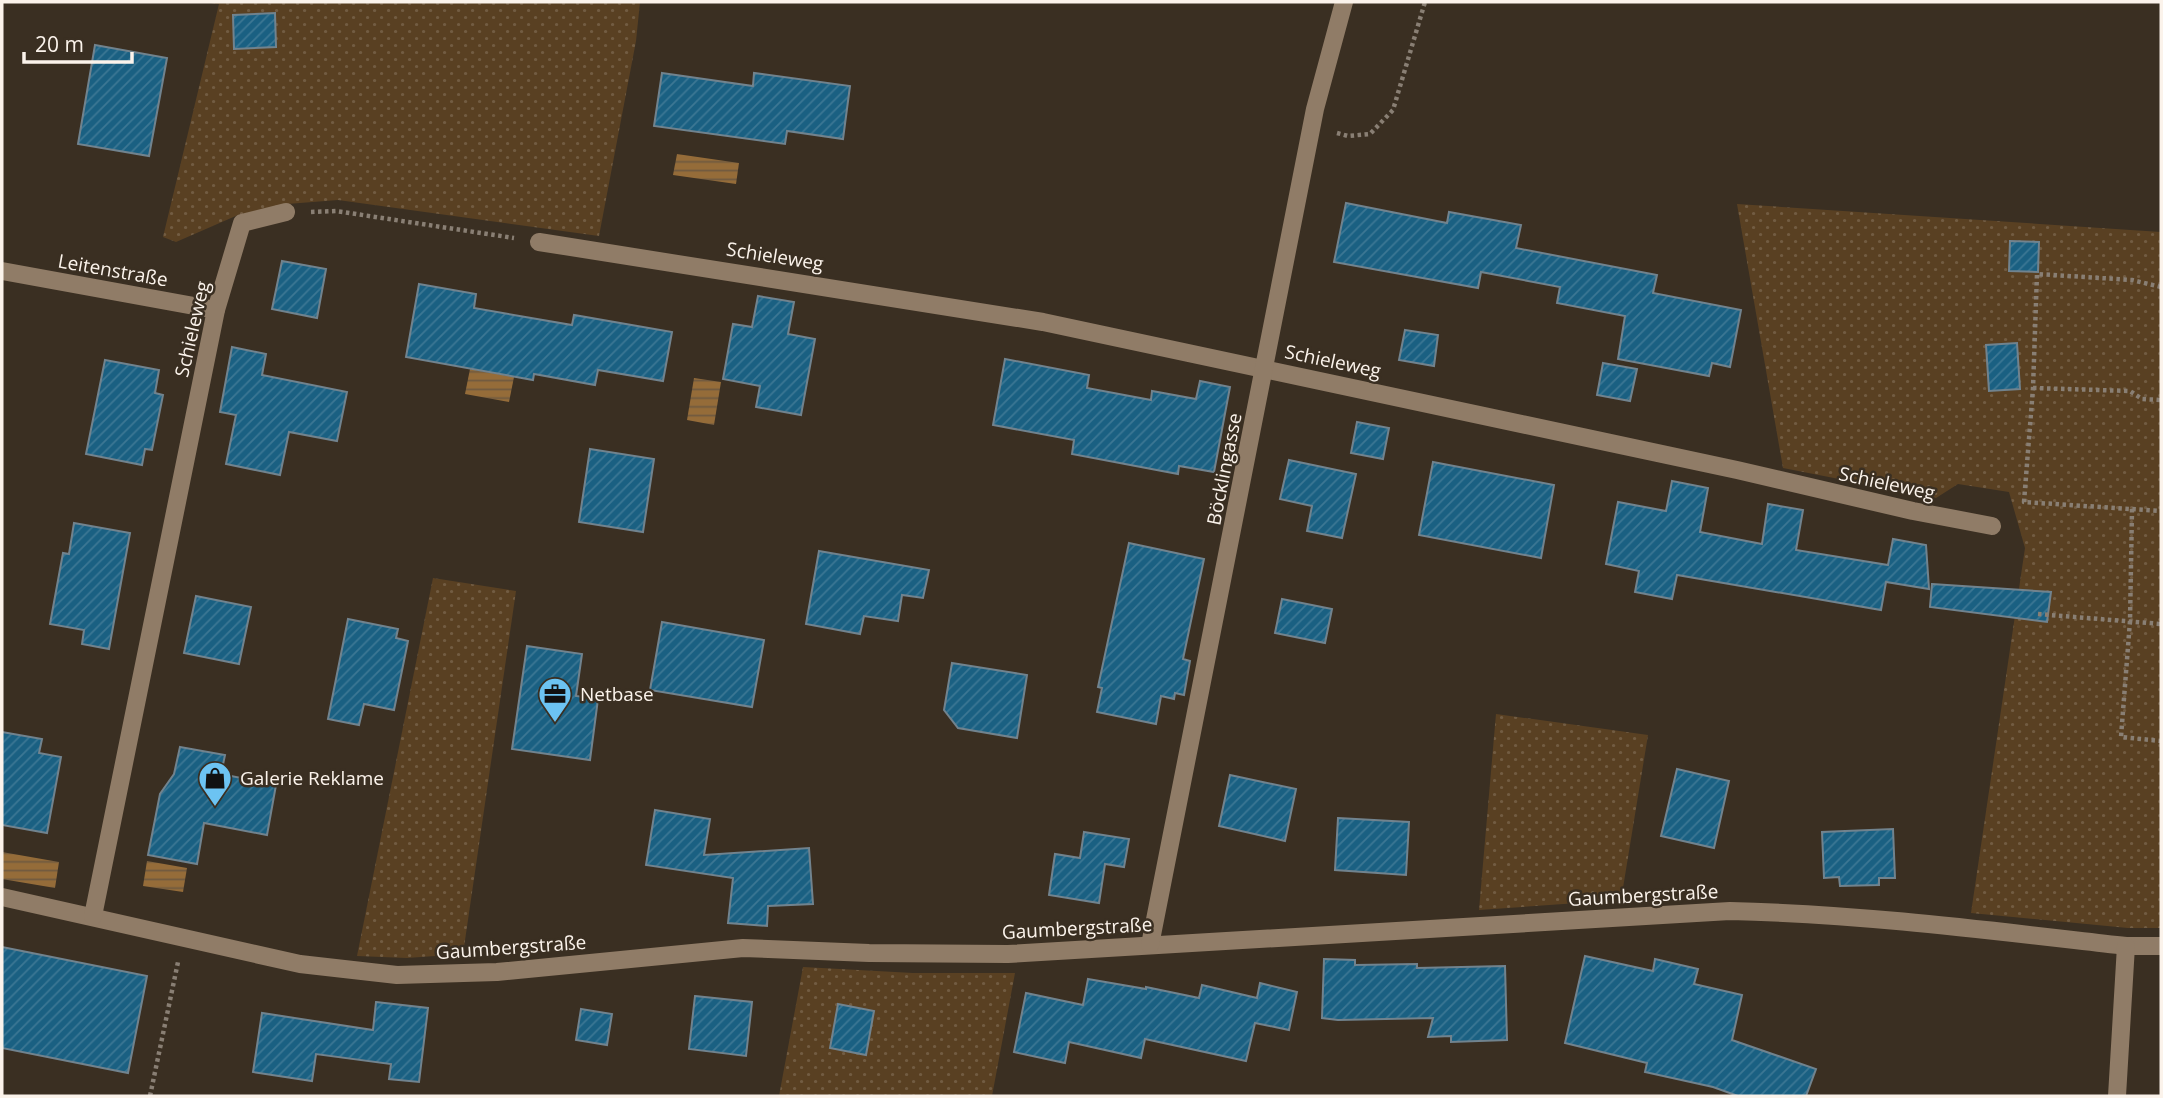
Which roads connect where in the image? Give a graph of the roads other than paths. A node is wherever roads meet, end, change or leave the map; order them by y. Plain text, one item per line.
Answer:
1 (1344, 2) edge
2 (286, 212) road end
3 (539, 242) road end
4 (2, 271) edge
5 (216, 310) junction
6 (1265, 368) junction
7 (1992, 526) dead end
8 (2, 897) edge
9 (93, 916) junction
10 (1150, 945) junction
11 (2126, 946) junction
12 (2161, 946) edge
13 (2117, 1096) edge

1 - 6 street, Böcklingasse
2 - 5 street, Schieleweg
3 - 6 street, Schieleweg
4 - 5 street, Leitenstraße
5 - 9 street, Schieleweg
6 - 7 street, Schieleweg
6 - 10 street, Böcklingasse
8 - 9 street, Gaumbergstraße
9 - 10 street, Gaumbergstraße
10 - 11 street, Gaumbergstraße
11 - 12 street, Gaumbergstraße
11 - 13 street

